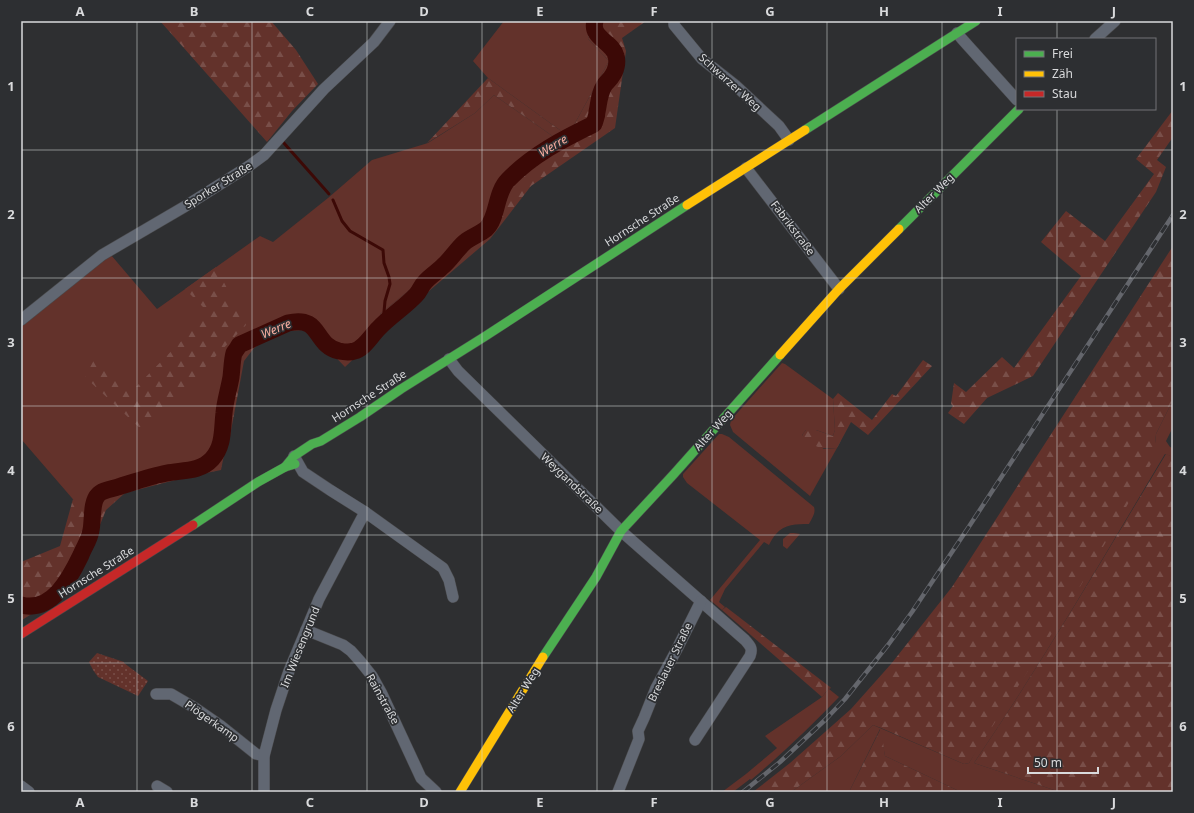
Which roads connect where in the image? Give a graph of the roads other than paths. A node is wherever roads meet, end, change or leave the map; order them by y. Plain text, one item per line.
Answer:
1 (390, 21) edge
2 (674, 21) edge
3 (976, 21) edge
4 (1115, 21) edge
5 (957, 33) junction
6 (1096, 38) edge
7 (1016, 99) edge
8 (1018, 110) edge
9 (789, 140) junction
10 (746, 168) junction
11 (839, 289) junction
12 (21, 320) edge
13 (449, 359) junction
14 (296, 460) junction
15 (365, 512) junction
16 (621, 531) junction
17 (453, 597) dead end
18 (701, 601) junction
19 (306, 630) junction
20 (21, 634) edge
21 (156, 694) dead end
22 (695, 740) dead end
23 (264, 756) junction
24 (21, 786) edge
25 (157, 786) dead end
26 (29, 792) edge
27 (167, 792) edge
28 (264, 792) edge
29 (436, 792) edge
30 (460, 792) edge
31 (618, 792) edge

1 - 12 street, Sporker Straße
2 - 9 street, Schwarzer Weg
3 - 5 main road, Hornsche Straße
4 - 6 street
5 - 7 street
5 - 9 main road, Hornsche Straße
8 - 11 main road, Alter Weg
9 - 10 main road, Hornsche Straße
10 - 11 street, Fabrikstraße
10 - 13 main road, Hornsche Straße
11 - 16 main road, Alter Weg
13 - 14 main road, Hornsche Straße
13 - 16 street, Weygandstraße
14 - 15 street
14 - 20 main road, Hornsche Straße
15 - 17 street
15 - 19 street, Im Wiesengrund
16 - 18 street, Weygandstraße
16 - 30 main road, Alter Weg
18 - 22 street, Weygandstraße
18 - 31 street, Breslauer Straße
19 - 23 street, Im Wiesengrund
19 - 29 street, Rainstraße
21 - 23 street, Plögerkamp
23 - 28 street, Im Wiesengrund
24 - 26 street
25 - 27 street

